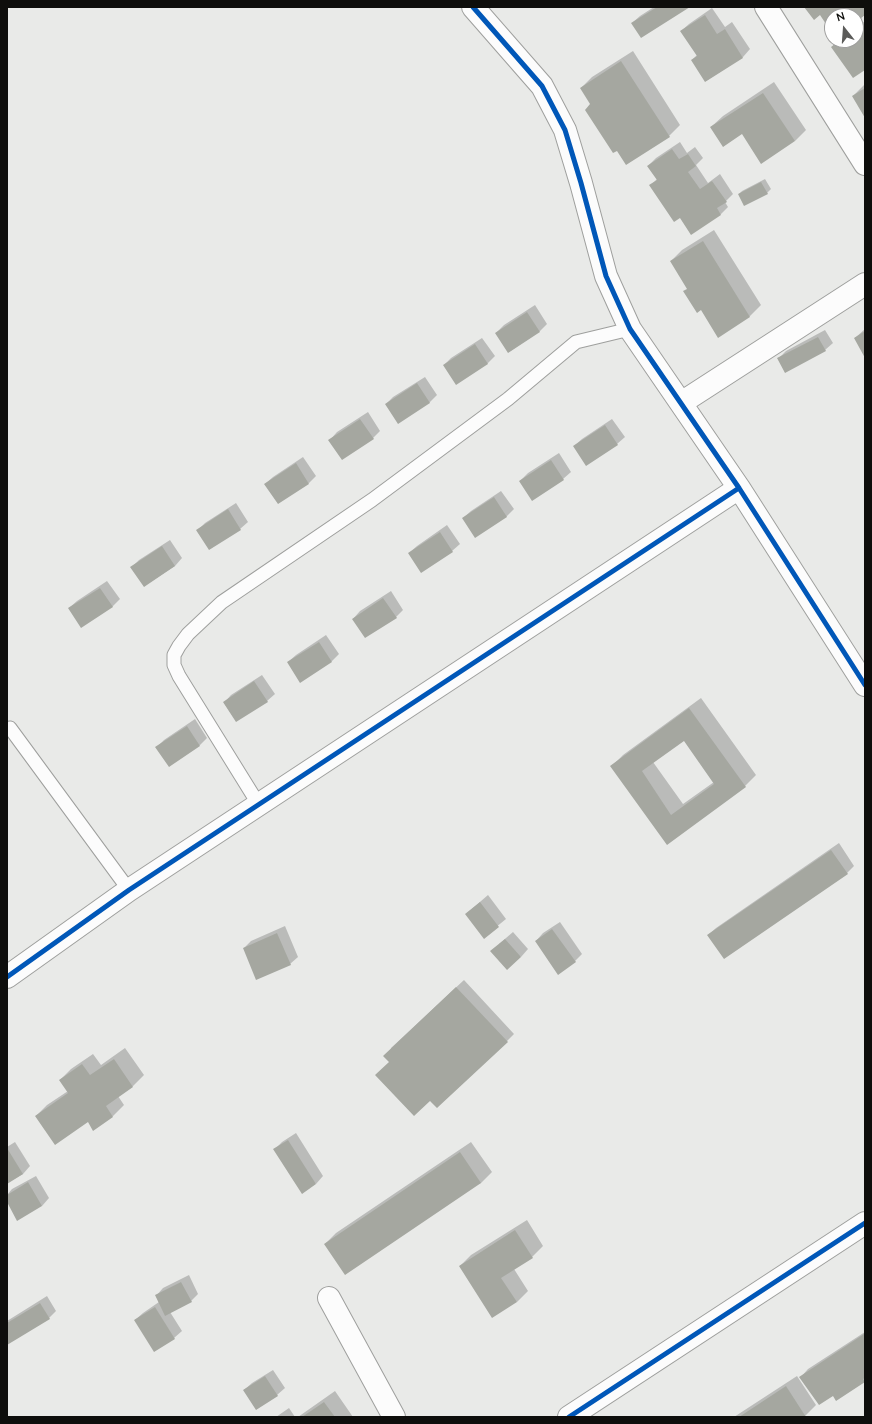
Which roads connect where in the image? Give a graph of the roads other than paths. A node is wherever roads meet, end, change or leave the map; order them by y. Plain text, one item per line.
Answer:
1 (473, 7) edge
2 (766, 7) edge
3 (865, 164) edge
4 (865, 284) edge
5 (630, 329) junction
6 (681, 403) junction
7 (739, 488) junction
8 (865, 685) edge
9 (10, 728) dead end
10 (259, 805) junction
11 (129, 890) junction
12 (7, 976) edge
13 (865, 1223) edge
14 (329, 1298) dead end
15 (394, 1417) edge
16 (569, 1417) edge

1 - 5 street
2 - 3 street
4 - 6 street
5 - 6 street
5 - 10 lane
6 - 7 street
7 - 8 street
7 - 10 street
9 - 11 lane
10 - 11 street
11 - 12 street
13 - 16 street
14 - 15 street

